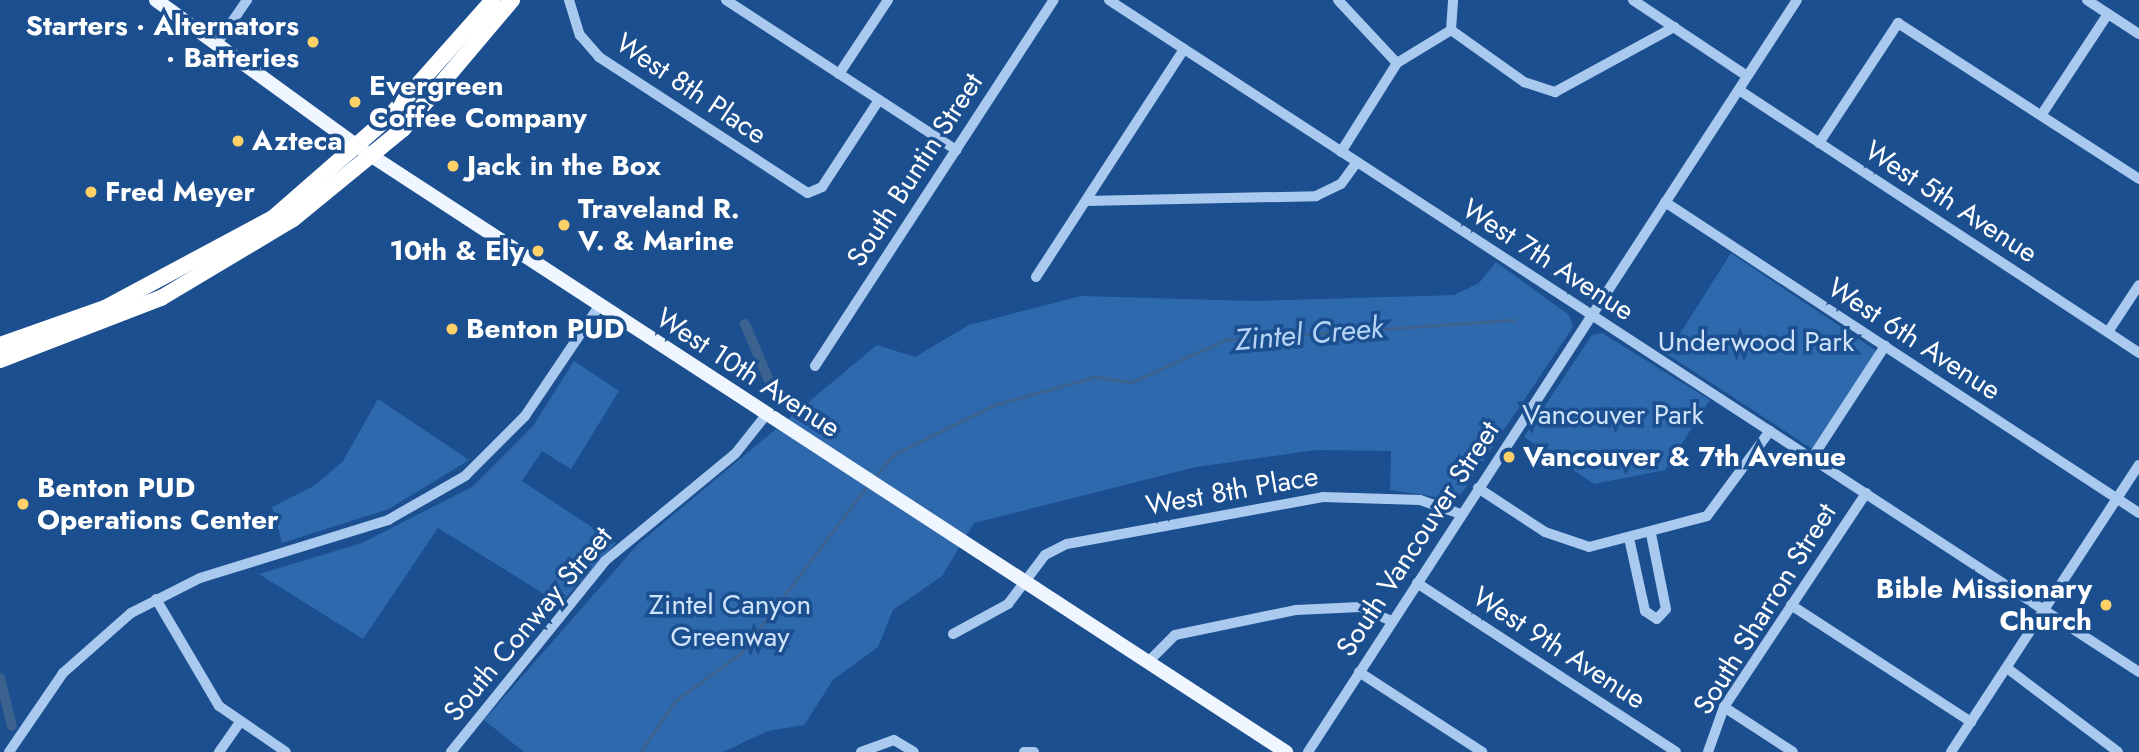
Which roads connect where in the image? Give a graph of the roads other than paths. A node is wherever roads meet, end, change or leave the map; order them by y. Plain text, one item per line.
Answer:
1 (156, 0) edge
2 (247, 0) edge
3 (493, 0) edge
4 (512, 0) edge
5 (569, 0) edge
6 (726, 0) edge
7 (888, 0) edge
8 (1054, 0) edge
9 (1109, 0) edge
10 (1338, 0) edge
11 (1452, 0) edge
12 (1633, 0) edge
13 (1797, 0) edge
14 (2087, 0) edge
15 (2108, 14) junction
16 (1674, 27) junction
17 (1451, 30) junction
18 (2139, 34) edge
19 (216, 45) junction
20 (1184, 49) junction
21 (1397, 63) junction
22 (839, 74) junction
23 (1747, 76) junction
24 (1739, 90) junction
25 (879, 100) junction
26 (2042, 114) junction
27 (1819, 143) junction
28 (358, 147) junction
29 (956, 150) junction
30 (1341, 152) junction
31 (372, 156) junction
32 (1357, 162) junction
33 (2139, 178) edge
34 (1086, 201) junction
35 (1665, 202) junction
36 (1036, 277) dead end
37 (2139, 285) edge
38 (600, 305) junction
39 (1592, 314) junction
40 (2108, 332) junction
41 (0, 345) edge
42 (1885, 346) junction
43 (2139, 353) edge
44 (0, 360) edge
45 (815, 366) dead end
46 (766, 415) junction
47 (1770, 431) junction
48 (1812, 458) junction
49 (2139, 465) edge
50 (1478, 488) junction
51 (1866, 493) junction
52 (2117, 499) junction
53 (2139, 513) edge
54 (1461, 514) junction
55 (1651, 534) junction
56 (1629, 538) junction
57 (1025, 582) junction
58 (1416, 583) junction
59 (156, 599) junction
60 (1791, 605) junction
61 (2044, 610) junction
62 (1392, 621) junction
63 (953, 634) dead end
64 (1148, 662) junction
65 (2007, 668) junction
66 (1359, 672) junction
67 (2139, 672) edge
68 (1724, 707) junction
69 (1971, 722) junction
70 (239, 723) junction
71 (9, 752) edge
72 (219, 752) edge
73 (286, 752) edge
74 (451, 752) edge
75 (861, 752) edge
76 (914, 752) edge
77 (1024, 752) edge
78 (1034, 752) edge
79 (1286, 752) edge
80 (1308, 752) edge
81 (1482, 752) edge
82 (1676, 752) edge
83 (1708, 752) edge
84 (1793, 752) edge
85 (1951, 752) edge
86 (2118, 752) edge

1 - 19 main road, West 10th Avenue
2 - 19 street
3 - 28 highway
4 - 31 highway
5 - 25 street, West 8th Place
6 - 22 street
7 - 22 street
8 - 29 street, South Buntin Street
9 - 20 street, West 7th Avenue
10 - 21 street
11 - 17 street
12 - 16 street
13 - 23 street, South Vancouver Street
14 - 15 street
15 - 18 street
15 - 26 street
16 - 17 street
16 - 23 street
17 - 21 street
19 - 28 main road, West 10th Avenue
20 - 30 street, West 7th Avenue
20 - 34 street
21 - 30 street
22 - 25 street
23 - 24 street, South Vancouver Street
24 - 27 street, West 5th Avenue
24 - 35 street, South Vancouver Street
25 - 29 street
26 - 27 street
26 - 33 street
27 - 40 street, West 5th Avenue
28 - 31 main road, West 10th Avenue
28 - 41 highway
29 - 45 street, South Buntin Street
30 - 32 street, West 7th Avenue
31 - 38 main road, West 10th Avenue
31 - 44 highway
32 - 34 street
32 - 39 street, West 7th Avenue
34 - 36 street
35 - 39 street, South Vancouver Street
35 - 42 street, West 6th Avenue
37 - 40 street
38 - 46 main road, West 10th Avenue
38 - 59 street
39 - 47 street, West 7th Avenue
39 - 50 street, South Vancouver Street
40 - 43 street, West 5th Avenue
42 - 48 street
42 - 52 street, West 6th Avenue
46 - 57 main road, West 10th Avenue
46 - 74 street, South Conway Street
47 - 48 street, West 7th Avenue
47 - 55 street
48 - 51 street, West 7th Avenue
49 - 52 street
50 - 54 street, South Vancouver Street
50 - 56 street
51 - 60 street, South Sharron Street
51 - 61 street, West 7th Avenue
52 - 53 street, West 6th Avenue
52 - 61 street
54 - 57 street, West 8th Place
54 - 58 street, South Vancouver Street
55 - 56 street
55 - 56 street
57 - 63 street, West 8th Place
57 - 64 main road, West 10th Avenue
58 - 62 street, South Vancouver Street
58 - 82 street, West 9th Avenue
59 - 70 street
59 - 71 street
60 - 68 street, South Sharron Street
60 - 69 street
61 - 65 street
61 - 67 street, West 7th Avenue
62 - 64 street
62 - 66 street, South Vancouver Street
64 - 79 main road, West 10th Avenue
65 - 69 street
65 - 86 street
66 - 80 street, South Vancouver Street
66 - 81 street
68 - 83 street, South Sharron Street
68 - 84 street
69 - 85 street
70 - 72 street
70 - 73 street
75 - 76 street
77 - 78 street

